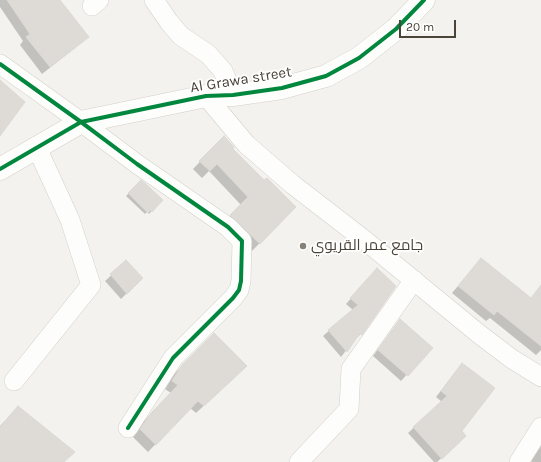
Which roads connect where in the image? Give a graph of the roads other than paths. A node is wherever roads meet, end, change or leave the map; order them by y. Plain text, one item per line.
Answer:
1 (154, 0) edge
2 (424, 0) edge
3 (0, 64) edge
4 (233, 95) junction
5 (206, 96) junction
6 (81, 122) junction
7 (36, 148) junction
8 (0, 169) edge
9 (414, 280) junction
10 (541, 377) edge
11 (14, 381) dead end
12 (541, 427) edge
13 (128, 428) dead end
14 (299, 462) edge
15 (519, 462) edge

1 - 4 street
2 - 4 street, Al Grawa street
3 - 6 street
4 - 5 street, Al Grawa street
5 - 6 street, Al Grawa street
5 - 9 street
6 - 7 street, Al Grawa street
6 - 13 street
7 - 8 street, Al Grawa street
7 - 11 street
9 - 10 street
9 - 14 street
12 - 15 street

